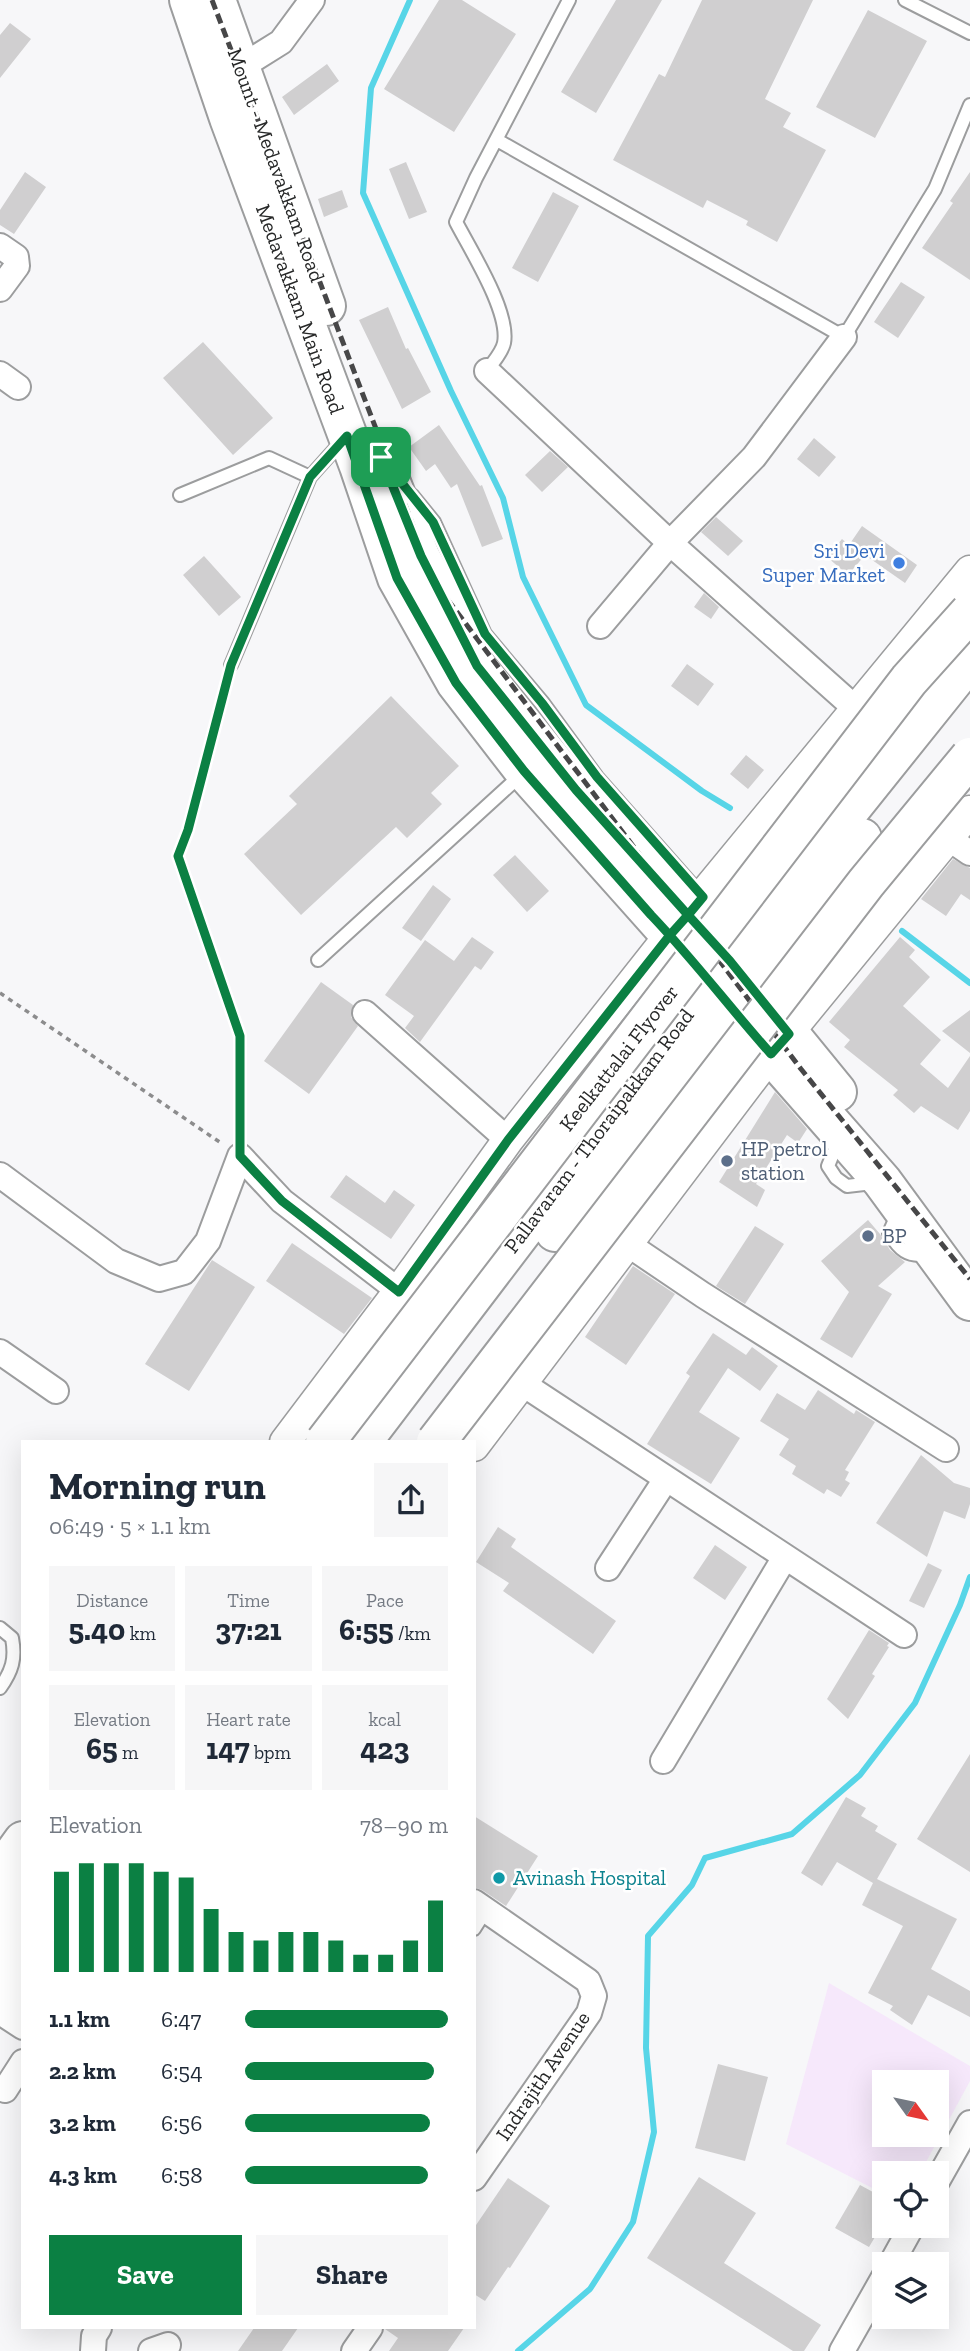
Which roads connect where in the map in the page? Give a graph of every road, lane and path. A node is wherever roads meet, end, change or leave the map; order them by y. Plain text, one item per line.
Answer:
1 (189, 0) edge
2 (216, 0) edge
3 (312, 0) edge
4 (569, 0) edge
5 (905, 0) edge
6 (970, 33) edge
7 (241, 67) junction
8 (970, 105) edge
9 (497, 140) junction
10 (0, 246) edge
11 (0, 289) edge
12 (844, 337) junction
13 (487, 372) joint
14 (347, 436) junction
15 (310, 477) junction
16 (180, 495) dead end
17 (670, 543) junction
18 (970, 571) edge
19 (970, 612) edge
20 (600, 626) dead end
21 (970, 660) edge
22 (231, 665) joint
23 (970, 703) edge
24 (855, 708) junction
25 (970, 757) edge
26 (524, 771) junction
27 (970, 811) edge
28 (959, 845) edge
29 (687, 916) junction
30 (318, 960) dead end
31 (731, 984) junction
32 (0, 993) edge
33 (365, 1013) dead end
34 (780, 1044) junction
35 (508, 1140) junction
36 (240, 1156) junction
37 (0, 1175) edge
38 (629, 1245) junction
39 (952, 1255) edge
40 (399, 1292) junction
41 (970, 1301) edge
42 (0, 1353) edge
43 (523, 1384) junction
44 (56, 1391) dead end
45 (287, 1440) edge
46 (327, 1440) edge
47 (364, 1440) edge
48 (396, 1440) edge
49 (438, 1440) edge
50 (476, 1443) edge
51 (946, 1449) dead end
52 (666, 1479) junction
53 (785, 1557) junction
54 (608, 1568) dead end
55 (0, 1628) edge
56 (904, 1635) dead end
57 (0, 1688) edge
58 (663, 1761) dead end
59 (21, 1826) edge
60 (21, 1844) edge
61 (0, 1873) edge
62 (21, 1886) edge
63 (0, 1912) edge
64 (478, 1914) edge
65 (21, 1934) edge
66 (0, 1960) edge
67 (21, 1982) edge
68 (0, 2007) edge
69 (0, 2012) edge
70 (21, 2026) edge
71 (21, 2066) edge
72 (9, 2093) edge
73 (970, 2123) edge
74 (948, 2161) edge
75 (476, 2175) edge
76 (872, 2298) edge
77 (98, 2329) edge
78 (369, 2329) edge
79 (93, 2351) edge
80 (354, 2351) edge
81 (842, 2351) edge

1 - 14 main road, Medavakkam Main Road
2 - 7 main road, Mount - Medavakkam Road
3 - 7 street
4 - 9 lane
5 - 6 lane
7 - 29 main road, Mount - Medavakkam Road
8 - 12 lane
9 - 12 lane
9 - 13 lane
10 - 11 street
12 - 17 street
13 - 17 street
14 - 15 lane
14 - 26 main road, Medavakkam Main Road
15 - 16 lane
15 - 22 lane
17 - 20 street
17 - 24 street
18 - 24 street
19 - 46 main road, Keelkattalai Flyover, bridge
21 - 31 main road, Pallavaram - Thoraipakkam Road
22 - 36 path
23 - 31 main road, Pallavaram - Thoraipakkam Road
24 - 29 street
25 - 49 main road, bridge
26 - 29 main road, Medavakkam Main Road
26 - 30 lane
27 - 28 street
28 - 34 street
29 - 31 main road, Medavakkam Main Road
29 - 35 street
31 - 34 main road, Medavakkam Main Road
31 - 47 main road, Pallavaram - Thoraipakkam Road
31 - 48 main road, Pallavaram - Thoraipakkam Road
32 - 36 path
33 - 35 street
34 - 38 street
34 - 39 main road
34 - 39 main road, Medavakkam Main Road
35 - 40 street
36 - 37 street
36 - 40 street
38 - 43 street
38 - 51 street
39 - 41 main road, Medavakkam Main Road
40 - 45 street
42 - 44 street
43 - 50 street
43 - 52 street
52 - 53 street
52 - 54 street
53 - 56 street
53 - 58 street
55 - 57 lane
59 - 61 street
60 - 61 main road
62 - 63 main road
64 - 75 street, Indrajith Avenue
65 - 66 main road
67 - 68 main road
69 - 70 street
71 - 72 street
73 - 74 street
76 - 81 street
77 - 79 street
78 - 80 street

